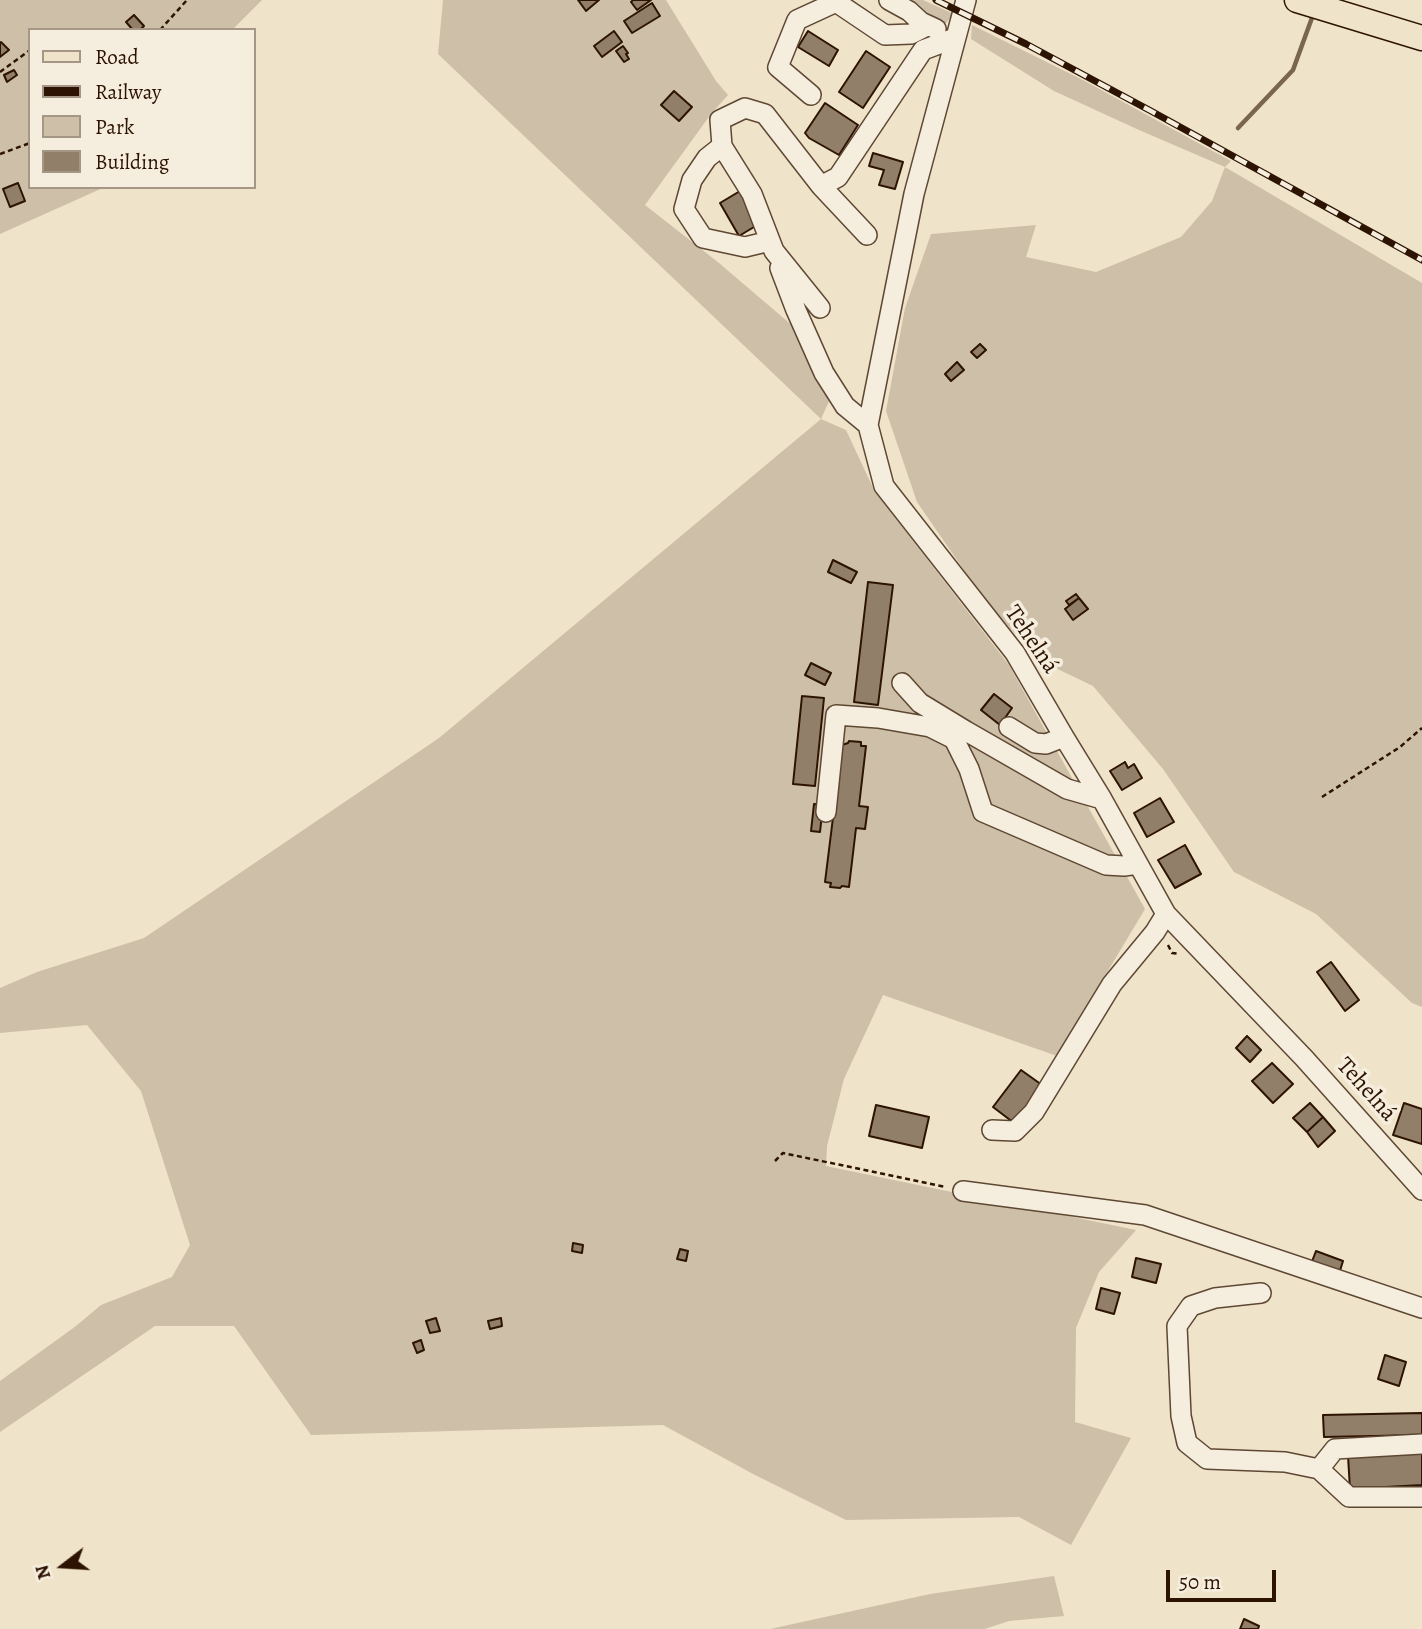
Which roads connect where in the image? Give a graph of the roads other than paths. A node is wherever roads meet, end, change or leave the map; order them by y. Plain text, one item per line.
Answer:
1 (889, 0) edge
2 (966, 0) edge
3 (1297, 0) edge
4 (927, 26) junction
5 (956, 34) junction
6 (1422, 38) edge
7 (811, 94) dead end
8 (722, 146) junction
9 (821, 186) junction
10 (867, 234) dead end
11 (772, 246) junction
12 (820, 308) dead end
13 (868, 425) junction
14 (902, 683) dead end
15 (1009, 727) dead end
16 (1064, 737) junction
17 (1102, 799) junction
18 (826, 812) dead end
19 (1138, 864) junction
20 (1166, 914) junction
21 (992, 1130) dead end
22 (1419, 1183) edge
23 (962, 1191) road end
24 (1262, 1293) dead end
25 (1422, 1308) edge
26 (1422, 1444) edge
27 (1319, 1469) junction
28 (1422, 1497) edge

1 - 4 street
2 - 5 street, Tehelná
3 - 6 main road
4 - 5 street
4 - 7 street
5 - 9 street
5 - 13 street, Tehelná
8 - 9 street
8 - 11 street
8 - 11 street
9 - 10 street
11 - 12 street
11 - 13 street
13 - 16 street, Tehelná
14 - 17 street
15 - 16 street
16 - 17 street, Tehelná
17 - 19 street, Tehelná
18 - 19 street
19 - 20 street, Tehelná
20 - 21 street
20 - 22 street, Tehelná
23 - 25 street
24 - 27 street
26 - 27 street
27 - 28 street

